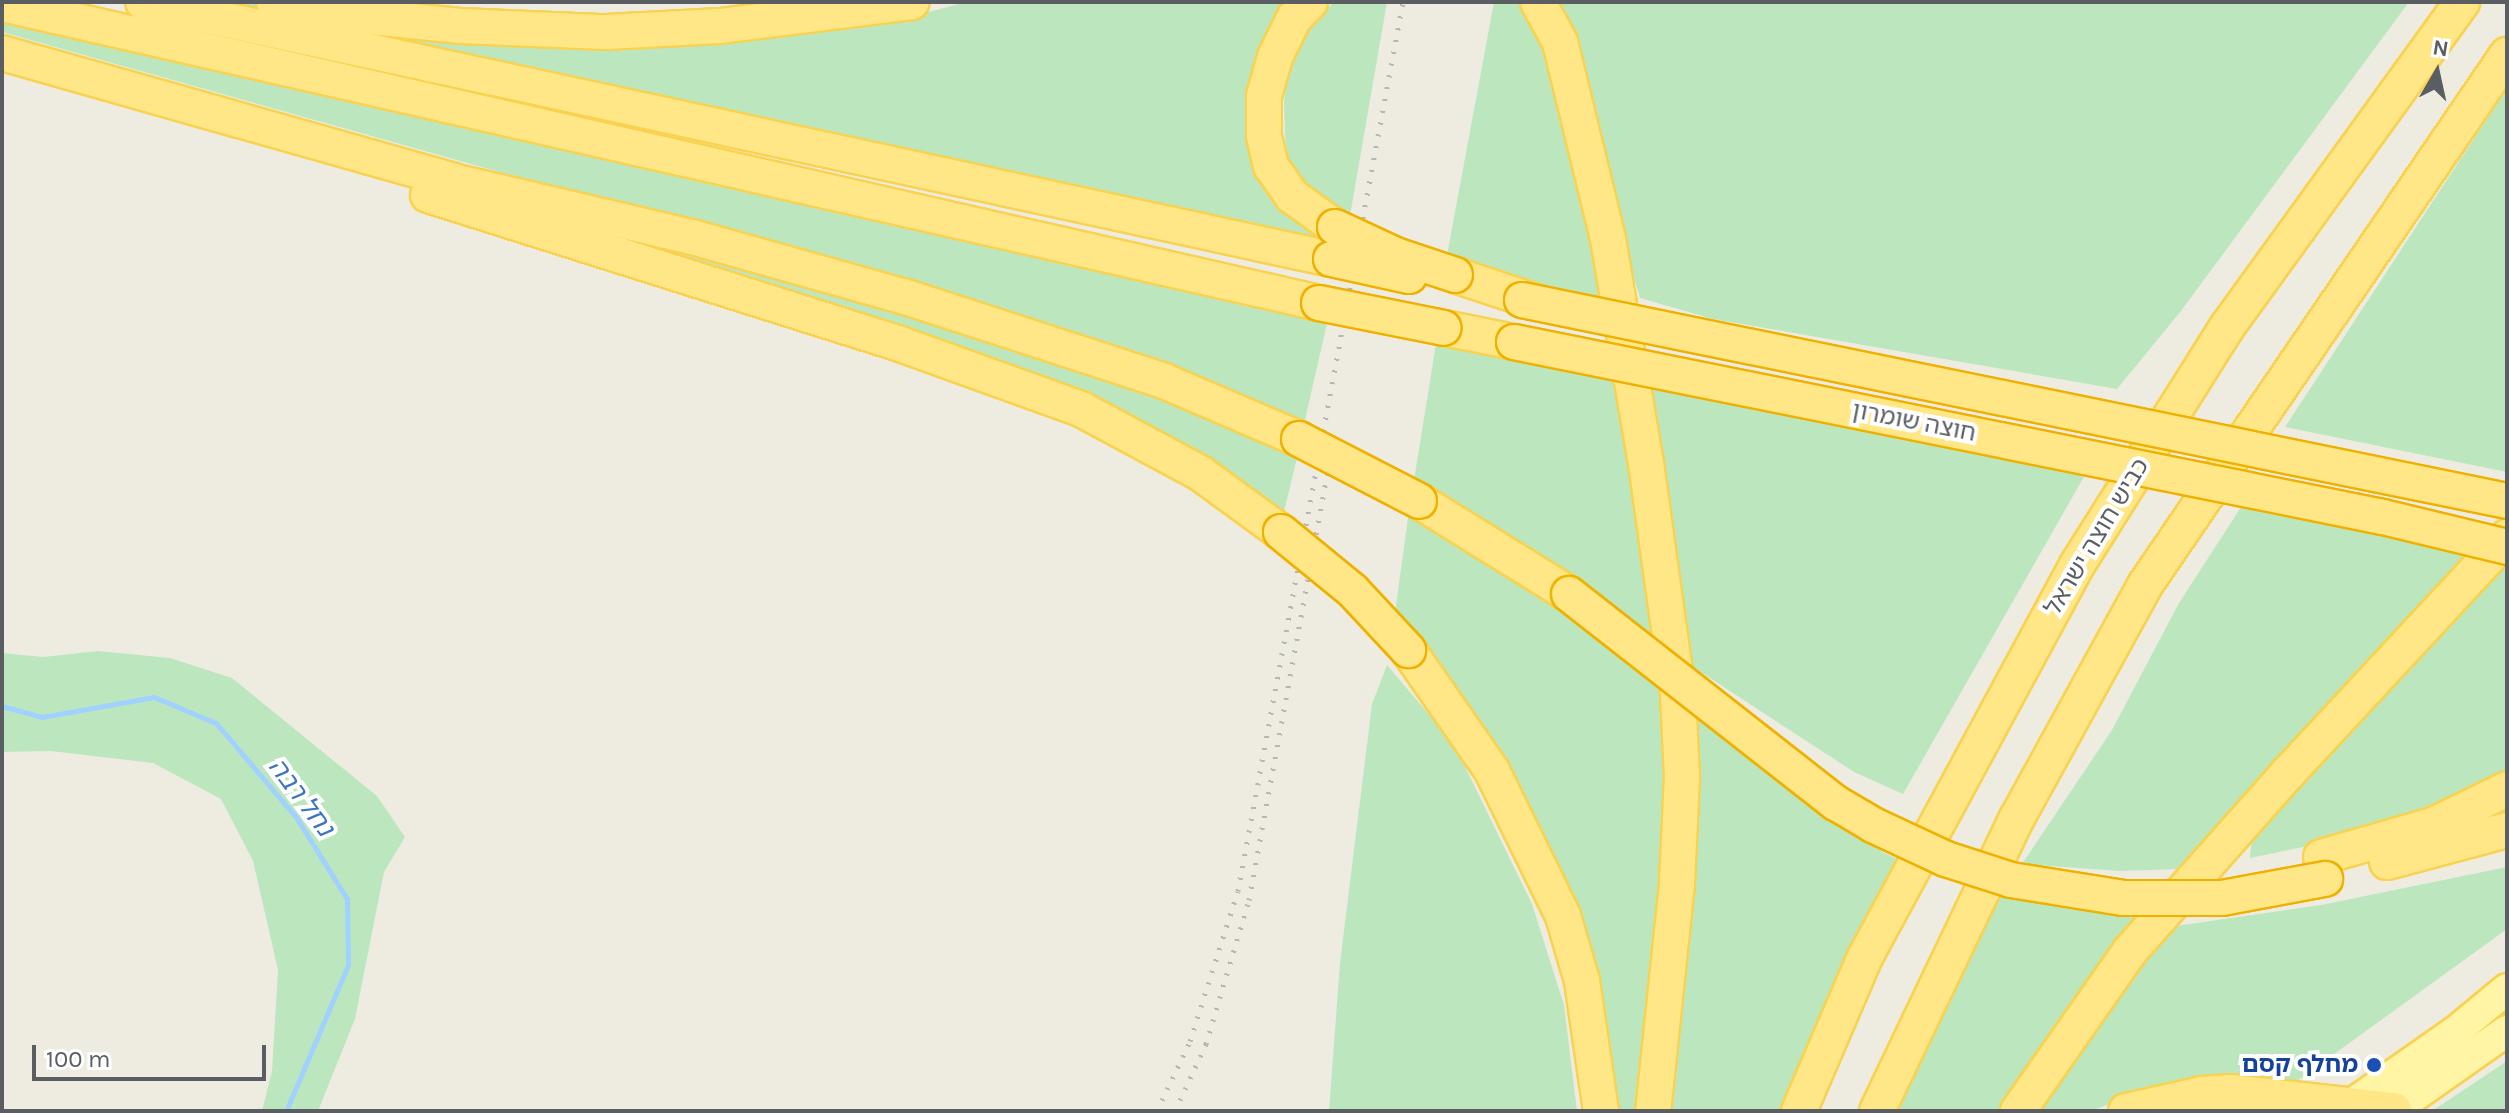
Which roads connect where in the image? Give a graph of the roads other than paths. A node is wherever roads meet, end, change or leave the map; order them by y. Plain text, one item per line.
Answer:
1 (143, 2) edge
2 (274, 2) edge
3 (912, 2) edge
4 (1310, 2) edge
5 (1538, 2) edge
6 (2462, 2) edge
7 (2, 4) edge
8 (2, 53) edge
9 (2507, 55) edge
10 (148, 97) junction
11 (1333, 243) junction
12 (2507, 501) edge
13 (2507, 537) edge
14 (2507, 547) edge
15 (2507, 789) edge
16 (2497, 834) edge
17 (2323, 868) junction
18 (2507, 989) edge
19 (2507, 1031) edge
20 (2202, 1094) junction
21 (2344, 1109) edge
22 (1601, 1111) edge
23 (1653, 1111) edge
24 (1799, 1111) edge
25 (1877, 1111) edge
26 (2018, 1111) edge
27 (2126, 1111) edge
28 (2252, 1111) edge
29 (2394, 1111) edge

1 - 11 highway
2 - 3 highway
4 - 11 highway
5 - 23 highway
6 - 24 highway, כביש חוצה ישראל
7 - 14 highway, חוצה שומרון, bridge
8 - 10 highway
9 - 25 highway
10 - 17 highway, bridge
10 - 22 highway, bridge
11 - 12 highway, חוצה שומרון, bridge
13 - 26 highway
15 - 17 highway
16 - 17 highway
18 - 21 main road
19 - 29 main road
20 - 21 highway
20 - 27 highway
20 - 28 highway
21 - 29 highway

